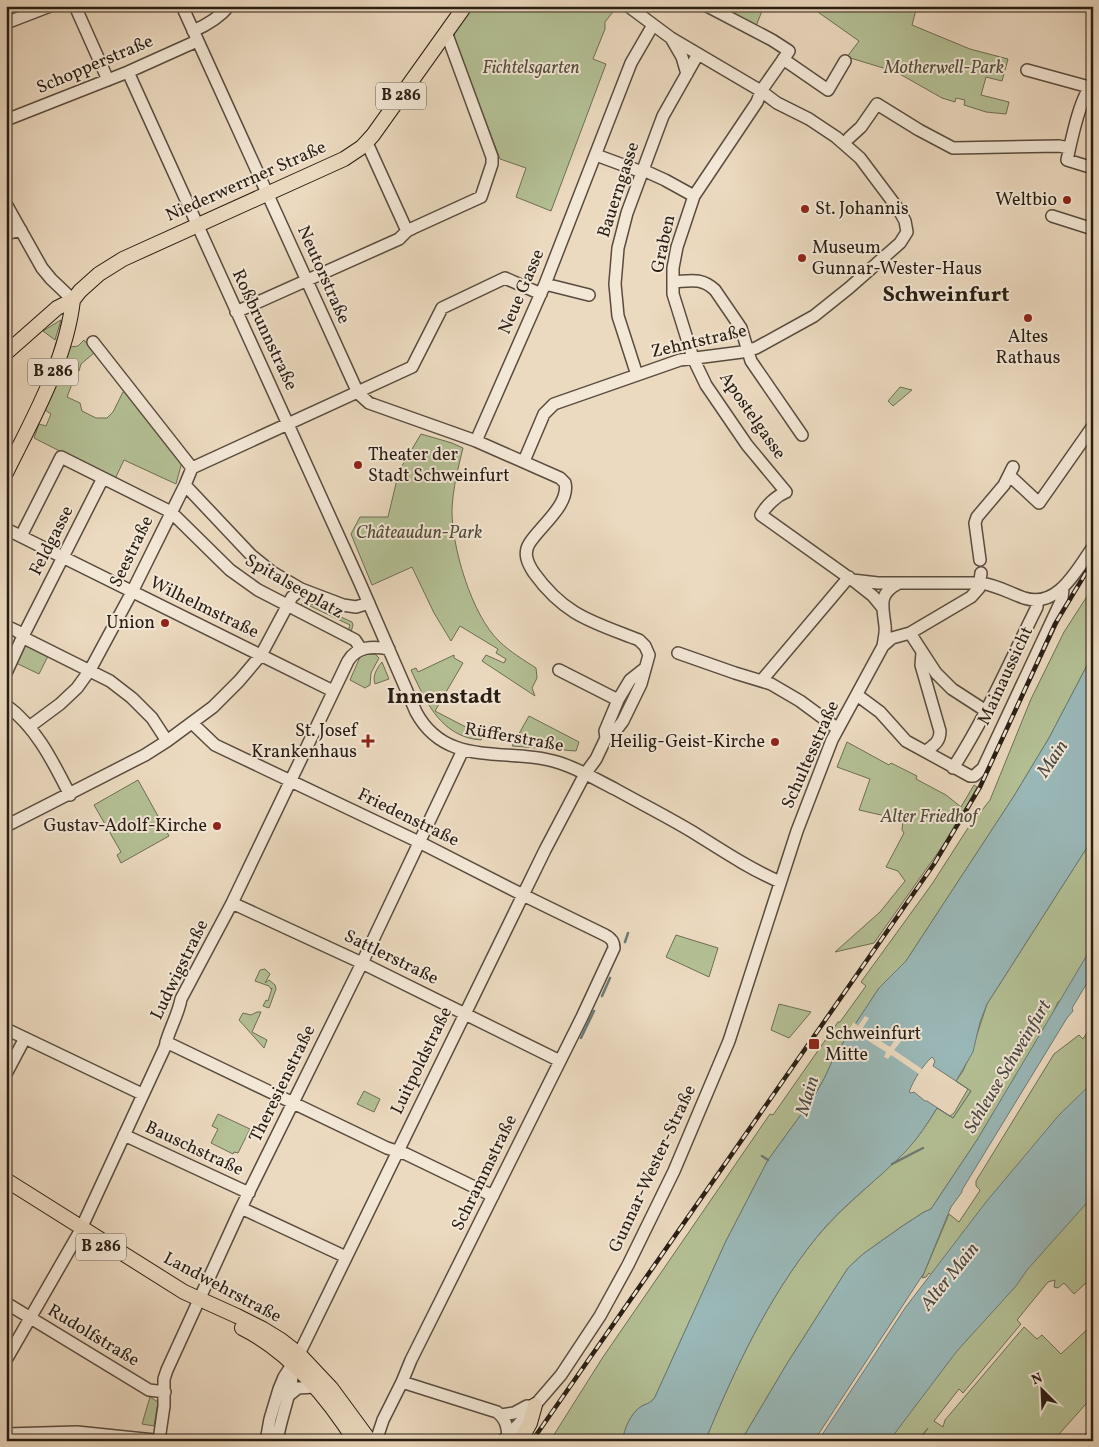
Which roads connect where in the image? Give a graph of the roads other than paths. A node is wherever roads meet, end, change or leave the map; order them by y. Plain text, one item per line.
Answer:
1 (50, 6) edge
2 (75, 6) edge
3 (182, 6) edge
4 (230, 6) edge
5 (465, 6) edge
6 (628, 6) edge
7 (706, 6) edge
8 (6, 23) edge
9 (652, 25) junction
10 (446, 32) junction
11 (195, 36) junction
12 (671, 38) junction
13 (698, 54) junction
14 (783, 59) junction
15 (845, 62) dead end
16 (1027, 70) dead end
17 (128, 72) junction
18 (687, 74) junction
19 (108, 80) junction
20 (1091, 86) edge
21 (760, 91) junction
22 (6, 120) edge
23 (850, 138) dead end
24 (367, 143) junction
25 (1068, 154) junction
26 (596, 155) junction
27 (1093, 168) edge
28 (642, 171) junction
29 (267, 193) junction
30 (694, 196) junction
31 (6, 204) edge
32 (1052, 216) dead end
33 (197, 224) junction
34 (1093, 229) edge
35 (20, 230) junction
36 (407, 231) junction
37 (6, 234) edge
38 (306, 280) junction
39 (672, 282) junction
40 (543, 289) junction
41 (589, 295) dead end
42 (73, 300) junction
43 (236, 312) junction
44 (93, 342) dead end
45 (748, 351) junction
46 (6, 353) edge
47 (693, 358) junction
48 (637, 375) junction
49 (358, 393) junction
50 (288, 424) junction
51 (1093, 426) edge
52 (802, 435) dead end
53 (476, 441) junction
54 (524, 461) junction
55 (192, 468) junction
56 (6, 473) edge
57 (103, 478) junction
58 (185, 485) junction
59 (171, 512) junction
60 (6, 529) edge
61 (21, 536) junction
62 (1093, 547) edge
63 (64, 558) junction
64 (980, 560) dead end
65 (850, 578) junction
66 (981, 578) junction
67 (898, 583) junction
68 (301, 588) junction
69 (1063, 588) junction
70 (132, 592) junction
71 (1037, 600) junction
72 (369, 603) junction
73 (287, 606) junction
74 (882, 607) junction
75 (6, 626) edge
76 (910, 633) junction
77 (23, 636) junction
78 (883, 646) junction
79 (361, 649) junction
80 (389, 650) junction
81 (678, 653) dead end
82 (922, 653) junction
83 (261, 655) junction
84 (644, 669) junction
85 (90, 670) junction
86 (559, 670) dead end
87 (6, 673) edge
88 (762, 680) junction
89 (333, 691) junction
90 (857, 695) junction
91 (618, 700) junction
92 (6, 706) edge
93 (986, 710) junction
94 (192, 723) junction
95 (29, 727) junction
96 (838, 729) junction
97 (606, 738) junction
98 (167, 741) junction
99 (463, 750) junction
100 (926, 751) junction
101 (953, 768) junction
102 (585, 774) junction
103 (290, 780) junction
104 (70, 795) junction
105 (6, 826) edge
106 (419, 842) junction
107 (780, 882) junction
108 (523, 896) junction
109 (232, 903) junction
110 (612, 940) joint
111 (362, 963) junction
112 (465, 1014) junction
113 (6, 1029) edge
114 (25, 1038) junction
115 (166, 1042) junction
116 (560, 1061) junction
117 (6, 1074) edge
118 (142, 1094) junction
119 (294, 1104) junction
120 (124, 1136) junction
121 (398, 1152) junction
122 (6, 1180) edge
123 (6, 1186) edge
124 (249, 1193) junction
125 (492, 1196) junction
126 (242, 1208) junction
127 (80, 1230) junction
128 (346, 1257) junction
129 (6, 1303) edge
130 (198, 1303) junction
131 (30, 1318) junction
132 (296, 1359) junction
133 (6, 1360) edge
134 (402, 1382) junction
135 (314, 1387) junction
136 (165, 1392) junction
137 (288, 1396) junction
138 (535, 1406) junction
139 (500, 1415) junction
140 (383, 1420) junction
141 (6, 1434) edge
142 (353, 1434) edge
143 (510, 1439) edge
144 (161, 1440) edge
145 (266, 1441) edge
146 (277, 1441) edge
147 (370, 1441) edge
148 (376, 1441) edge

1 - 8 street
2 - 19 street
3 - 11 street, Neutorstraße
4 - 11 street, Schopperstraße
5 - 10 main road, Niederwerrner Straße / B 286
6 - 9 street
7 - 14 street
9 - 12 street
9 - 26 street, Neue Gasse
10 - 24 main road, Niederwerrner Straße / B 286
10 - 36 street
11 - 17 street, Schopperstraße
11 - 29 street, Neutorstraße
12 - 13 street
12 - 18 street
13 - 18 street, Bauerngasse
13 - 21 street
14 - 15 street
14 - 21 street, Graben
16 - 20 street
17 - 19 street, Schopperstraße
17 - 33 street, Roßbrunnstraße
18 - 28 street, Bauerngasse
19 - 22 street, Schopperstraße
20 - 25 street
21 - 30 street, Graben
21 - 45 street, Zehntstraße
23 - 25 street
24 - 29 main road, Niederwerrner Straße / B 286
24 - 36 street
25 - 27 street
26 - 28 street
26 - 40 street, Neue Gasse
28 - 30 street, Graben
28 - 48 street, Bauerngasse
29 - 33 main road, Niederwerrner Straße / B 286
29 - 38 street, Neutorstraße
30 - 39 street, Graben
31 - 35 street
32 - 34 street
33 - 42 main road, Niederwerrner Straße / B 286
33 - 43 street, Roßbrunnstraße
35 - 37 street
35 - 42 street
36 - 38 street
38 - 43 street
38 - 49 street, Neutorstraße
39 - 45 street
39 - 47 street, Graben
40 - 41 street
40 - 49 street
40 - 53 street, Neue Gasse
42 - 46 main road, Niederwerrner Straße
42 - 56 main road, B 286
43 - 50 street, Roßbrunnstraße
44 - 55 street
45 - 47 street, Zehntstraße
45 - 52 street
47 - 48 street, Zehntstraße
47 - 65 street, Apostelgasse
48 - 54 street, Zehntstraße
49 - 50 street
49 - 53 street
50 - 55 street
50 - 72 street, Roßbrunnstraße
51 - 64 street
53 - 54 street
54 - 84 street
55 - 58 street, Seestraße
57 - 59 street, Spitalseeplatz
57 - 61 street, Spitalseeplatz
57 - 63 street, Feldgasse
58 - 59 street, Seestraße
58 - 68 street, Spitalseeplatz
59 - 70 street, Seestraße
59 - 73 street, Spitalseeplatz
60 - 61 street, Wilhelmstraße
61 - 63 street, Wilhelmstraße
62 - 69 street
63 - 70 street, Wilhelmstraße
63 - 77 street, Feldgasse
65 - 67 street
65 - 74 street
65 - 88 street
66 - 67 street
66 - 71 street
66 - 76 street
67 - 74 street
68 - 72 street, Spitalseeplatz
68 - 73 street
69 - 71 street
69 - 101 street, Mainaussicht
70 - 83 street, Wilhelmstraße
70 - 85 street, Seestraße
71 - 93 street
72 - 80 street, Rüfferstraße
73 - 79 street, Spitalseeplatz
73 - 83 street
74 - 78 street
75 - 77 street
76 - 78 street
76 - 82 street
77 - 85 street
77 - 87 street, Feldgasse
78 - 90 street, Schultesstraße
79 - 80 street
79 - 89 street, Ludwigstraße
80 - 99 street, Rüfferstraße
81 - 88 street
82 - 93 street
82 - 100 street
83 - 89 street, Wilhelmstraße
83 - 94 street
84 - 91 street
84 - 97 street
85 - 95 street, Seestraße
85 - 98 street
86 - 91 street
88 - 96 street
89 - 103 street, Ludwigstraße
90 - 96 street, Schultesstraße
90 - 100 street
91 - 97 street
92 - 95 street
93 - 101 street
94 - 98 street
94 - 103 street, Friedenstraße
95 - 104 street
96 - 107 street, Schultesstraße
97 - 102 street, Luitpoldstraße
98 - 104 street
99 - 102 street, Rüfferstraße
99 - 106 street, Theresienstraße
100 - 101 street
102 - 107 street, Rüfferstraße
102 - 108 street, Luitpoldstraße
103 - 106 street, Friedenstraße
103 - 109 street, Ludwigstraße
104 - 105 street
106 - 108 street, Friedenstraße
106 - 111 street, Theresienstraße
107 - 138 street, Gunnar-Wester-Straße
108 - 110 street, Friedenstraße
108 - 112 street, Luitpoldstraße
109 - 111 street, Sattlerstraße
109 - 115 street, Ludwigstraße
110 - 116 street, Schrammstraße
111 - 112 street, Sattlerstraße
111 - 119 street, Theresienstraße
112 - 116 street, Sattlerstraße
112 - 121 street, Luitpoldstraße
113 - 114 street
114 - 117 street
114 - 118 street
115 - 118 street, Ludwigstraße
115 - 119 street
116 - 125 street, Schrammstraße
118 - 120 street, Ludwigstraße
119 - 121 street
119 - 124 street, Theresienstraße
120 - 124 street, Bauschstraße
120 - 127 street, Ludwigstraße
121 - 125 street
121 - 128 street, Luitpoldstraße
122 - 127 main road, Landwehrstraße / B 286
123 - 127 main road, Landwehrstraße / B 286
124 - 126 street, Theresienstraße
125 - 134 street, Schrammstraße
126 - 128 street
126 - 130 street, Theresienstraße
127 - 130 main road, Landwehrstraße / B 286
127 - 131 street, Ludwigstraße
128 - 132 street, Luitpoldstraße
129 - 131 street, Rudolfstraße
130 - 132 main road, Landwehrstraße / B 286
130 - 136 street, Theresienstraße
131 - 133 street, Ludwigstraße
131 - 136 street, Rudolfstraße
132 - 135 main road, Landwehrstraße / B 286
132 - 137 street, Luitpoldstraße
132 - 142 main road, Landwehrstraße / B 286
132 - 145 street, Luitpoldstraße
134 - 139 street
134 - 140 street, Schrammstraße
135 - 137 street
135 - 142 main road, Landwehrstraße / B 286
136 - 144 street, Theresienstraße
137 - 146 street, Luitpoldstraße
138 - 139 street
138 - 143 main road
139 - 143 street
140 - 142 street
140 - 148 street, Schrammstraße
141 - 144 street
142 - 147 main road, Landwehrstraße / B 286

